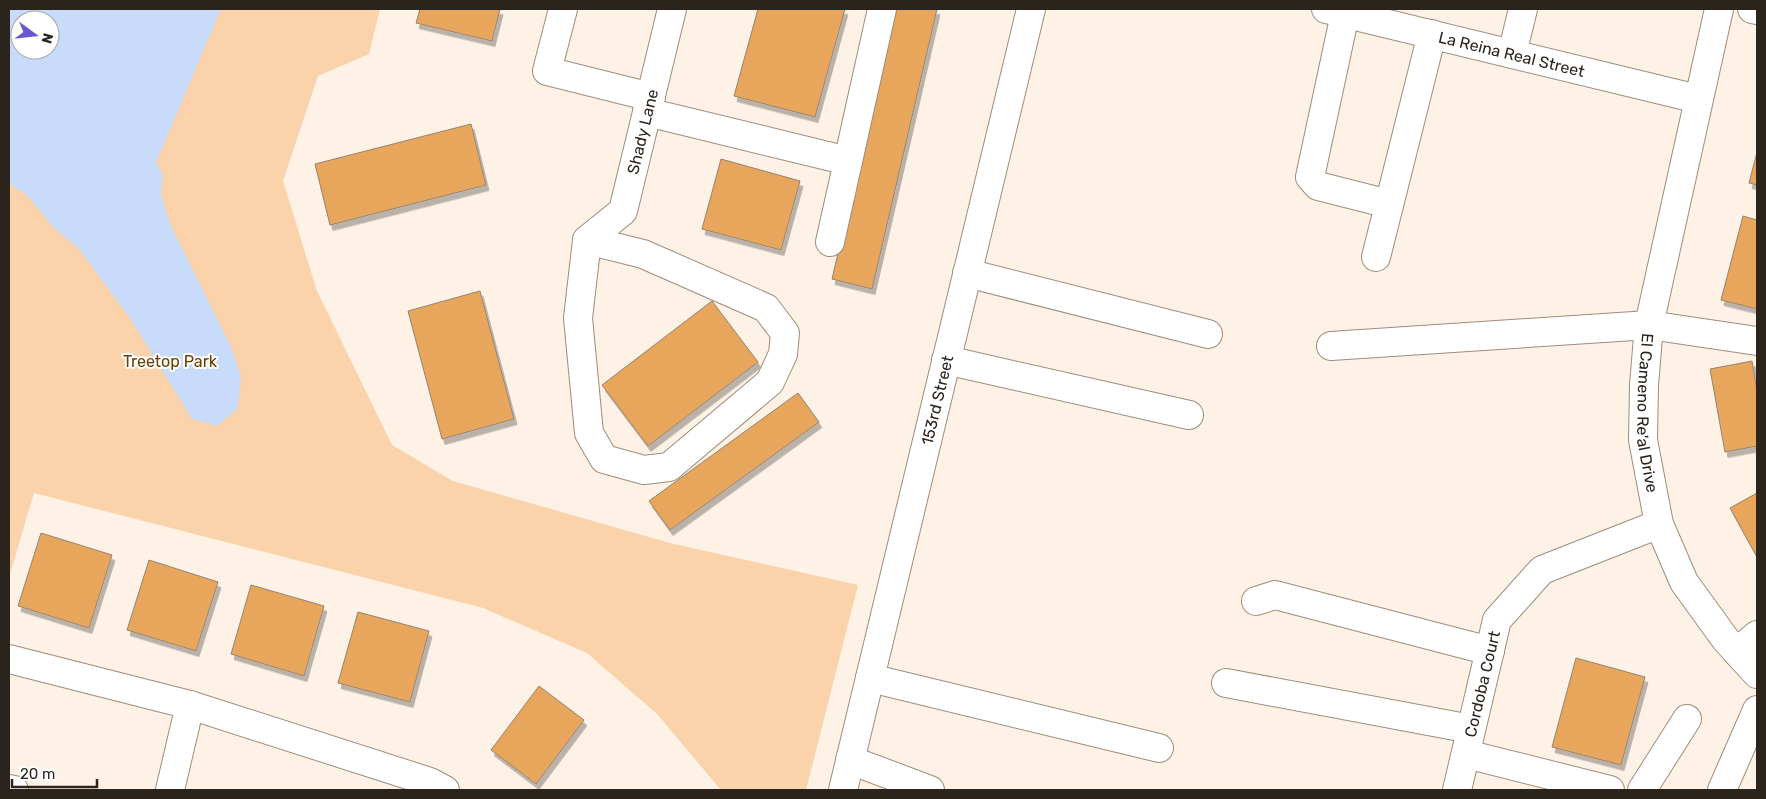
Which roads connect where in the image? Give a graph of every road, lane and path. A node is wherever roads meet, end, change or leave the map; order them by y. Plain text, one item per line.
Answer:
1 (563, 9) edge
2 (672, 9) edge
3 (882, 9) edge
4 (1031, 9) edge
5 (1522, 9) edge
6 (1720, 9) edge
7 (1752, 9) edge
8 (1757, 10) edge
9 (1336, 11) edge
10 (1397, 17) edge
11 (1432, 34) junction
12 (1512, 54) junction
13 (1698, 99) junction
14 (649, 104) junction
15 (848, 161) junction
16 (1389, 204) junction
17 (587, 240) junction
18 (830, 242) dead end
19 (1376, 257) dead end
20 (967, 273) junction
21 (1650, 325) junction
22 (1208, 334) dead end
23 (1757, 341) edge
24 (1331, 346) dead end
25 (946, 360) junction
26 (1189, 415) dead end
27 (1659, 524) junction
28 (1256, 600) dead end
29 (1747, 643) edge
30 (1490, 651) junction
31 (9, 659) edge
32 (1757, 674) edge
33 (870, 678) junction
34 (1226, 682) dead end
35 (190, 705) junction
36 (1757, 710) edge
37 (1687, 719) dead end
38 (1469, 742) junction
39 (1159, 748) dead end
40 (850, 760) junction
41 (433, 787) edge
42 (9, 789) edge
43 (14, 790) edge
44 (170, 790) edge
45 (843, 790) edge
46 (930, 790) edge
47 (1457, 790) edge
48 (1610, 790) edge
49 (1642, 790) edge
50 (1722, 790) edge

1 - 14 street
2 - 14 street, Shady Lane
3 - 15 street
4 - 20 street, 153rd Street
5 - 12 street
6 - 13 street, El Cameno Re'al Drive
7 - 8 street
9 - 10 street, La Reina Real Street
9 - 16 street
10 - 11 street, La Reina Real Street
11 - 12 street, La Reina Real Street
11 - 16 street
12 - 13 street, La Reina Real Street
13 - 21 street, El Cameno Re'al Drive
14 - 15 street
14 - 17 street, Shady Lane
15 - 18 street
16 - 19 street
17 - 17 street
20 - 22 street
20 - 25 street, 153rd Street
21 - 23 street
21 - 24 street
21 - 27 street, El Cameno Re'al Drive
25 - 26 street
25 - 33 street, 153rd Street
27 - 29 street, El Cameno Re'al Drive
27 - 30 street, Cordoba Court
28 - 30 street
29 - 32 street, El Cameno Re'al Drive
30 - 38 street, Cordoba Court
31 - 35 street
33 - 39 street
33 - 40 street, 153rd Street
34 - 38 street
35 - 41 street
35 - 44 street
36 - 50 street
37 - 49 street
38 - 47 street, Cordoba Court
38 - 48 street
40 - 45 street, 153rd Street
40 - 46 street
42 - 43 street

